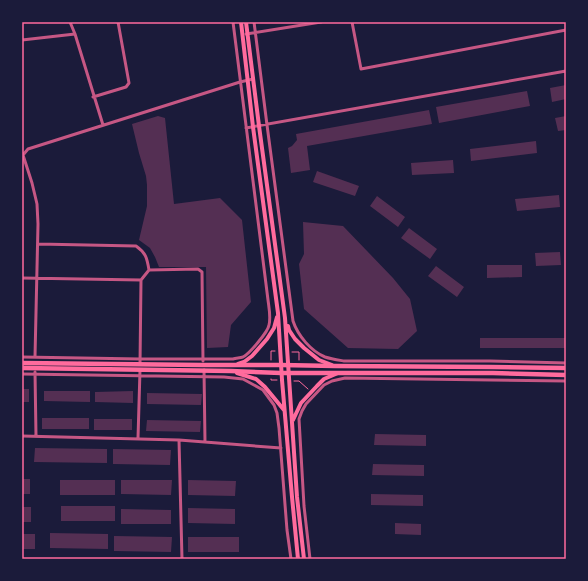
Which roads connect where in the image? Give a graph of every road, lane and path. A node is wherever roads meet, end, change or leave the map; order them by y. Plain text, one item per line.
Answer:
1 (70, 22) edge
2 (118, 22) edge
3 (233, 22) edge
4 (241, 22) edge
5 (246, 22) edge
6 (254, 22) edge
7 (321, 22) edge
8 (352, 22) edge
9 (566, 30) edge
10 (255, 32) junction
11 (74, 34) junction
12 (248, 34) junction
13 (242, 35) junction
14 (22, 40) edge
15 (566, 71) edge
16 (253, 79) junction
17 (247, 81) junction
18 (240, 82) junction
19 (93, 97) junction
20 (102, 125) junction
21 (267, 125) junction
22 (259, 126) junction
23 (253, 127) junction
24 (246, 128) junction
25 (38, 244) junction
26 (148, 270) junction
27 (22, 278) edge
28 (37, 278) junction
29 (141, 280) junction
30 (278, 313) junction
31 (285, 318) junction
32 (22, 357) edge
33 (36, 357) junction
34 (203, 359) junction
35 (140, 362) junction
36 (566, 362) edge
37 (22, 363) edge
38 (203, 365) junction
39 (234, 365) junction
40 (281, 365) junction
41 (288, 365) junction
42 (335, 366) junction
43 (22, 368) edge
44 (35, 368) junction
45 (566, 368) edge
46 (204, 370) junction
47 (231, 371) junction
48 (140, 372) junction
49 (282, 373) junction
50 (289, 373) junction
51 (338, 373) junction
52 (22, 374) edge
53 (566, 375) edge
54 (204, 376) junction
55 (299, 381) dead end
56 (566, 381) edge
57 (312, 392) junction
58 (285, 410) junction
59 (292, 422) junction
60 (22, 436) edge
61 (36, 436) junction
62 (138, 438) junction
63 (179, 440) junction
64 (205, 442) junction
65 (281, 448) junction
66 (182, 559) edge
67 (290, 559) edge
68 (298, 559) edge
69 (304, 559) edge
70 (310, 559) edge

1 - 11 street
2 - 19 street
3 - 18 street
4 - 13 main road
5 - 12 main road
6 - 10 street
7 - 10 street
8 - 9 street
10 - 12 street
10 - 21 street
11 - 14 street
11 - 19 street
12 - 13 street
12 - 16 main road
13 - 17 main road
15 - 21 street
16 - 17 street
16 - 22 main road
17 - 18 street
17 - 23 main road
18 - 20 street
18 - 24 street
19 - 20 street
20 - 25 street
21 - 22 street
21 - 36 street
22 - 23 street
22 - 31 main road
23 - 24 street
23 - 30 main road
24 - 34 street
25 - 26 street
25 - 28 street
26 - 29 street
26 - 34 street
27 - 28 street
28 - 29 street
28 - 33 street
29 - 35 street
30 - 39 main road
30 - 40 main road
31 - 41 main road
31 - 42 main road
32 - 33 street
33 - 35 street
33 - 44 street
34 - 35 street
34 - 38 street
35 - 38 main road
35 - 44 main road
37 - 44 main road
38 - 39 main road
39 - 40 main road
40 - 41 main road
40 - 49 main road
41 - 42 main road
41 - 50 main road
42 - 45 main road
43 - 44 main road
44 - 48 main road
44 - 52 street
44 - 61 street
46 - 47 main road
46 - 48 main road
46 - 54 street
47 - 49 main road
47 - 58 main road
48 - 54 street
48 - 62 street
49 - 50 main road
49 - 58 main road
50 - 51 main road
50 - 59 main road
51 - 53 main road
51 - 57 main road
54 - 64 street
54 - 65 street
55 - 57 path
56 - 70 street
57 - 59 main road
58 - 68 main road
59 - 69 main road
60 - 61 street
61 - 62 street
62 - 63 street
63 - 64 street
63 - 66 street
64 - 65 street
65 - 67 street

